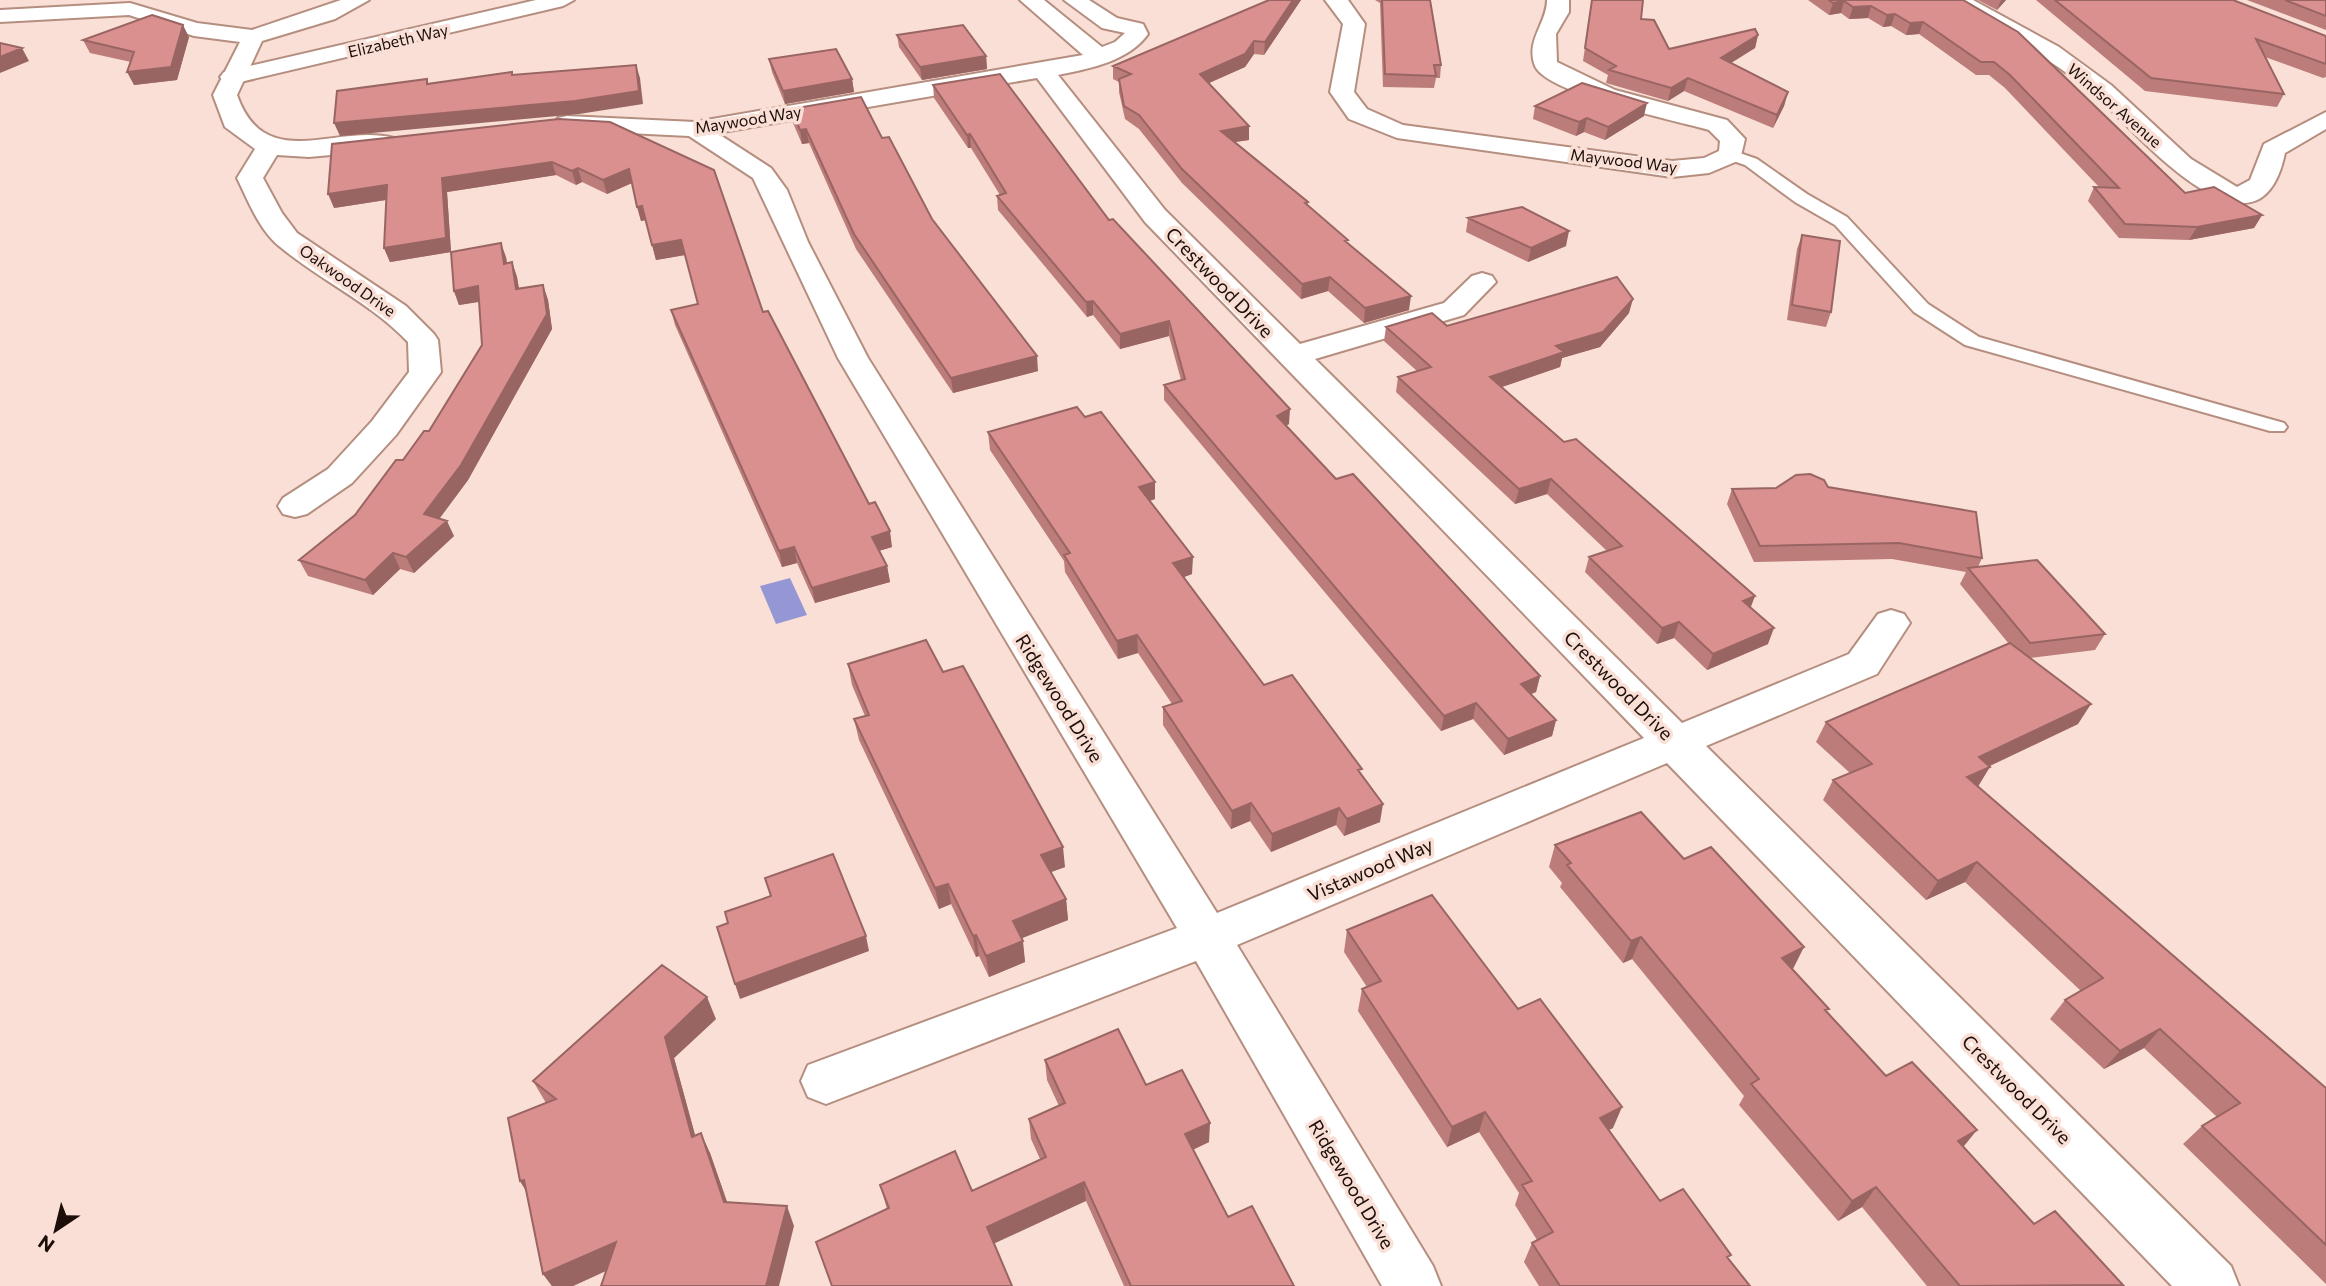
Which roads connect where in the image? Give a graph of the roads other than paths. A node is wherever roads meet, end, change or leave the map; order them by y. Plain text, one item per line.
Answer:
1 (358, 0) edge
2 (563, 0) edge
3 (1031, 0) edge
4 (1075, 0) edge
5 (1336, 0) edge
6 (1558, 0) edge
7 (1956, 0) edge
8 (0, 16) edge
9 (253, 37) junction
10 (1098, 58) junction
11 (1043, 71) junction
12 (232, 77) junction
13 (2326, 119) edge
14 (539, 125) edge
15 (695, 129) junction
16 (402, 140) edge
17 (269, 146) junction
18 (1731, 155) junction
19 (1482, 282) dead end
20 (1292, 356) junction
21 (2277, 427) dead end
22 (296, 506) dead end
23 (1891, 623) dead end
24 (1676, 742) junction
25 (1207, 937) junction
26 (826, 1081) dead end
27 (1413, 1286) edge
28 (2211, 1286) edge

1 - 9 street
2 - 12 street, Elizabeth Way
3 - 10 street
4 - 10 street, Maywood Way
5 - 18 street, Maywood Way
6 - 18 street
7 - 13 street, Windsor Avenue
8 - 9 street
9 - 12 street
10 - 11 street, Maywood Way
11 - 15 street, Maywood Way
11 - 20 street, Crestwood Drive
12 - 17 street
14 - 15 street, Maywood Way
15 - 25 street, Ridgewood Drive
16 - 17 street
17 - 22 street, Oakwood Drive
18 - 21 lane
19 - 20 street
20 - 24 street, Crestwood Drive
23 - 24 street, Vistawood Way
24 - 25 street, Vistawood Way
24 - 28 street, Crestwood Drive
25 - 26 street, Vistawood Way
25 - 27 street, Ridgewood Drive

